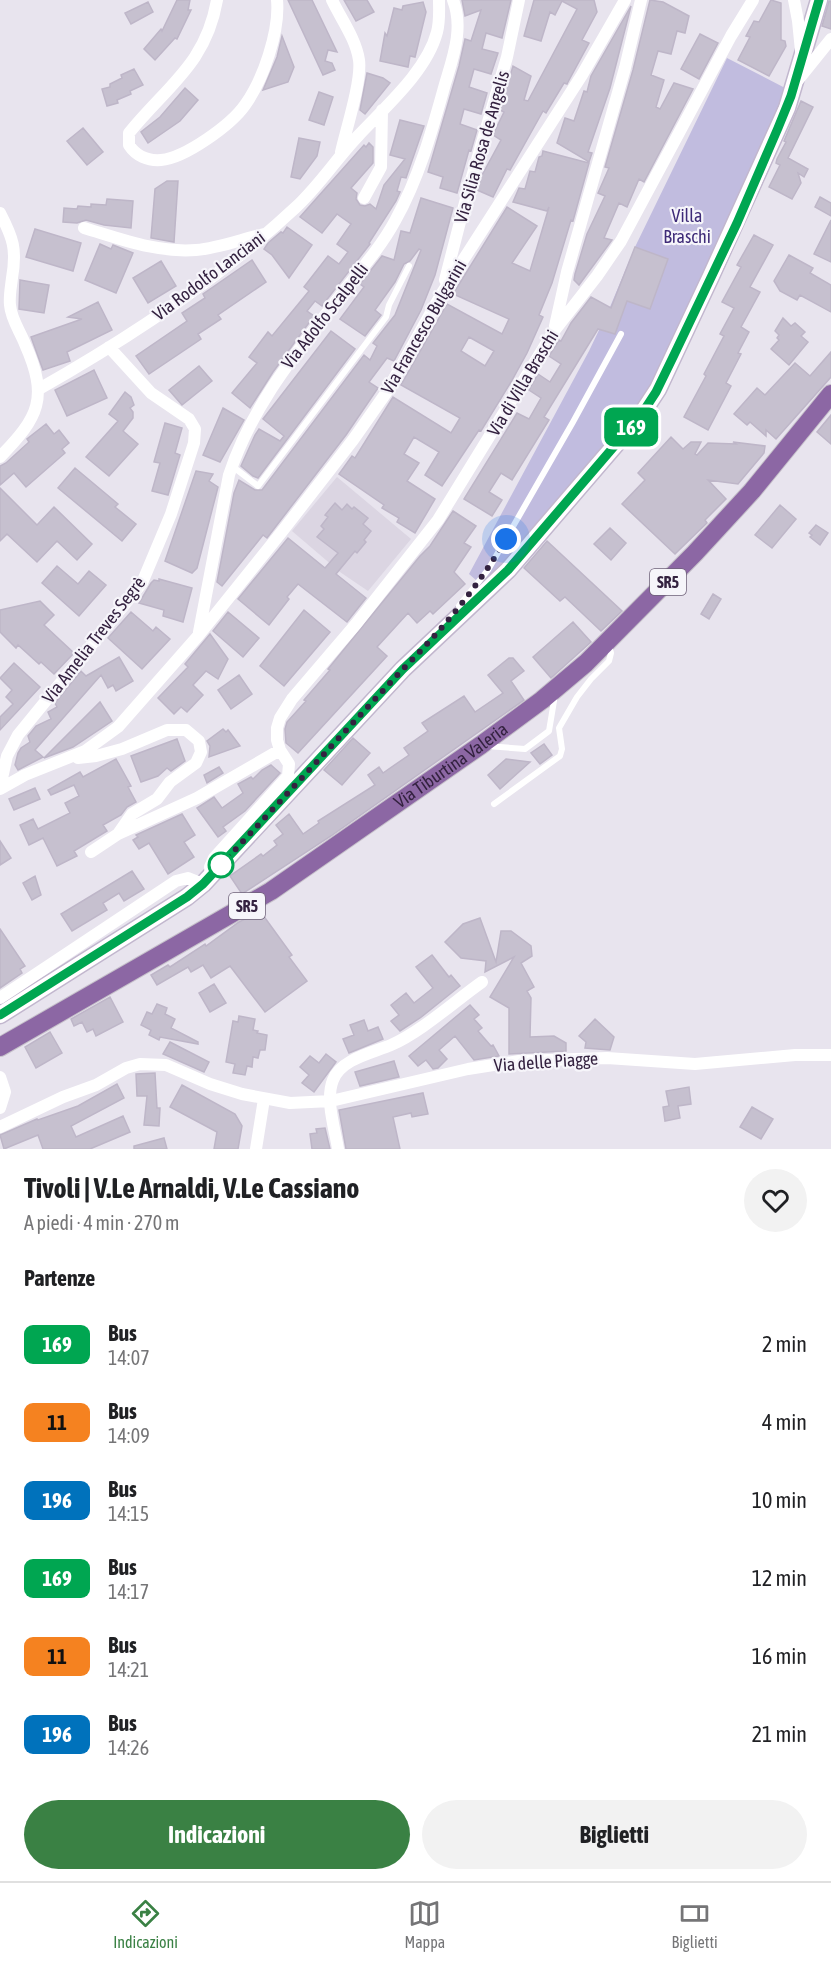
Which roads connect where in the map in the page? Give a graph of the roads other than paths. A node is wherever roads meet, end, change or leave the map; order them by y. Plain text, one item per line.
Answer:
1 (217, 0) edge
2 (277, 0) edge
3 (332, 0) edge
4 (439, 0) edge
5 (453, 0) edge
6 (519, 0) edge
7 (625, 0) edge
8 (641, 0) edge
9 (753, 0) edge
10 (794, 0) edge
11 (819, 0) edge
12 (831, 39) edge
13 (801, 59) junction
14 (795, 84) junction
15 (382, 110) junction
16 (341, 156) junction
17 (364, 198) dead end
18 (0, 213) edge
19 (84, 228) dead end
20 (266, 233) junction
21 (409, 266) dead end
22 (442, 293) junction
23 (554, 331) junction
24 (621, 334) dead end
25 (109, 348) junction
26 (39, 389) junction
27 (831, 394) edge
28 (0, 457) edge
29 (232, 466) junction
30 (198, 636) junction
31 (432, 639) junction
32 (608, 641) junction
33 (556, 688) junction
34 (481, 745) junction
35 (280, 750) junction
36 (71, 758) junction
37 (0, 788) edge
38 (494, 804) dead end
39 (118, 834) junction
40 (92, 852) dead end
41 (207, 880) junction
42 (482, 981) dead end
43 (0, 998) edge
44 (0, 1015) edge
45 (0, 1047) edge
46 (831, 1054) edge
47 (0, 1077) edge
48 (264, 1100) junction
49 (331, 1101) junction
50 (0, 1108) edge
51 (0, 1127) edge
52 (256, 1149) edge
53 (338, 1149) edge

1 - 2 street
3 - 16 street
4 - 15 street, Via Rodolfo Lanciani
5 - 29 street, Via Adolfo Scalpelli
6 - 22 street, Via Silia Rosa de Angelis
7 - 22 street, Via Francesco Bulgarini
8 - 23 street
9 - 23 street, Via di Villa Braschi
10 - 13 street
11 - 13 street
12 - 14 street
13 - 14 street
14 - 31 street
15 - 16 street, Via Rodolfo Lanciani
15 - 17 street
16 - 20 street, Via Rodolfo Lanciani
18 - 26 street
19 - 20 street
20 - 25 street, Via Rodolfo Lanciani
21 - 29 lane
22 - 30 street, Via Francesco Bulgarini
23 - 35 street, Via di Villa Braschi
24 - 31 lane
25 - 26 street, Via Rodolfo Lanciani
25 - 37 street, Via Amelia Treves Segrè
26 - 28 street
27 - 32 main road, Via Tiburtina Valeria / SR5
29 - 30 street, Via Adolfo Scalpelli
30 - 36 street, Via Francesco Bulgarini
31 - 41 street
32 - 33 main road, Via Tiburtina Valeria / SR5
32 - 38 lane
33 - 34 main road, Via Tiburtina Valeria / SR5
33 - 34 lane
34 - 45 main road, Via Tiburtina Valeria / SR5
35 - 39 street
35 - 41 street, Via di Villa Braschi
36 - 37 street
36 - 39 street
39 - 40 street
41 - 43 street
41 - 44 street
42 - 49 street
46 - 49 street, Via delle Piagge
47 - 50 street
48 - 49 street, Via delle Piagge
48 - 51 street, Via delle Piagge
48 - 52 street
49 - 53 street

